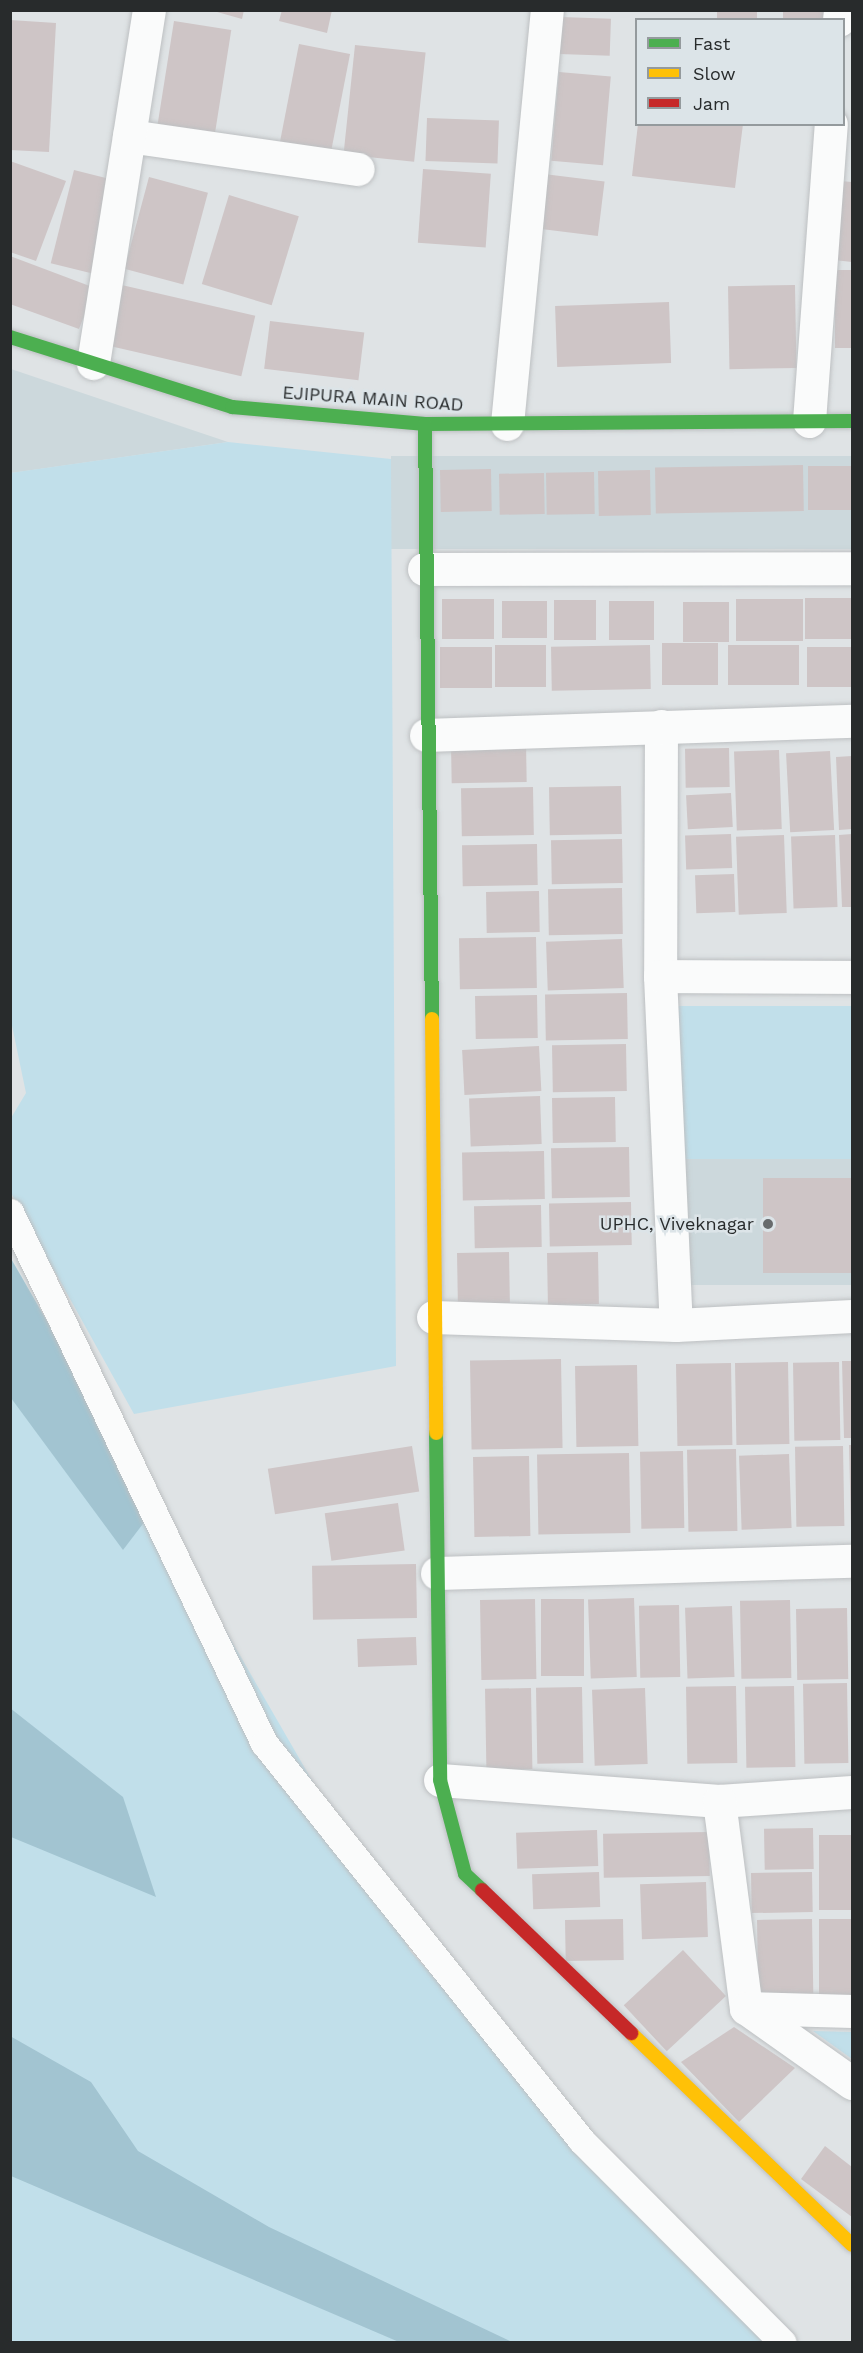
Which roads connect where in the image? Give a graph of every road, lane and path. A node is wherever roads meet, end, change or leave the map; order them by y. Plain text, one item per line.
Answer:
1 (149, 10) edge
2 (546, 10) edge
3 (831, 126) edge
4 (129, 136) junction
5 (358, 170) dead end
6 (10, 337) edge
7 (93, 363) junction
8 (809, 421) junction
9 (852, 421) edge
10 (425, 424) junction
11 (507, 424) junction
12 (852, 568) edge
13 (424, 569) junction
14 (852, 721) edge
15 (661, 726) junction
16 (426, 735) junction
17 (660, 976) junction
18 (852, 977) edge
19 (10, 1212) edge
20 (852, 1316) edge
21 (433, 1317) junction
22 (676, 1325) junction
23 (852, 1561) edge
24 (437, 1573) junction
25 (440, 1780) junction
26 (852, 1792) edge
27 (719, 1800) junction
28 (746, 2008) junction
29 (852, 2012) edge
30 (852, 2083) edge
31 (852, 2245) edge
32 (782, 2343) edge

1 - 4 street
2 - 11 street
3 - 8 street
4 - 5 street
4 - 7 street
6 - 7 street, EJIPURA MAIN ROAD
7 - 10 street, EJIPURA MAIN ROAD
8 - 9 street, EJIPURA MAIN ROAD
8 - 11 street, EJIPURA MAIN ROAD
10 - 11 street, EJIPURA MAIN ROAD
10 - 13 street
12 - 13 street
13 - 16 street
14 - 15 street
15 - 16 street
15 - 17 street
16 - 21 street
17 - 18 street
17 - 22 street
19 - 32 lane
20 - 22 street
21 - 22 street
21 - 24 street
23 - 24 street
24 - 25 street
25 - 27 street
25 - 31 street
26 - 27 street
27 - 28 street
28 - 29 street
28 - 30 street

